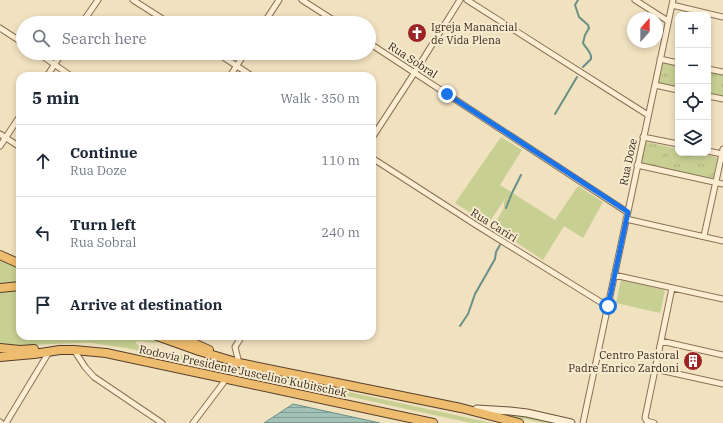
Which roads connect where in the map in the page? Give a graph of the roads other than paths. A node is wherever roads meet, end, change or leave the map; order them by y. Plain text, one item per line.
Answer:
1 (98, 0) edge
2 (133, 0) edge
3 (279, 0) edge
4 (302, 0) edge
5 (460, 0) edge
6 (468, 0) edge
7 (636, 0) edge
8 (672, 3) edge
9 (87, 16) edge
10 (158, 16) edge
11 (269, 16) edge
12 (327, 16) edge
13 (723, 17) edge
14 (668, 21) junction
15 (0, 28) edge
16 (16, 38) edge
17 (376, 47) edge
18 (660, 59) junction
19 (49, 60) edge
20 (58, 60) edge
21 (229, 60) edge
22 (240, 60) edge
23 (675, 62) edge
24 (55, 64) junction
25 (237, 65) junction
26 (711, 70) edge
27 (50, 72) edge
28 (66, 72) edge
29 (233, 72) edge
30 (247, 72) edge
31 (415, 72) junction
32 (723, 72) edge
33 (654, 85) junction
34 (675, 89) edge
35 (711, 97) edge
36 (723, 99) edge
37 (648, 115) junction
38 (16, 122) edge
39 (376, 132) edge
40 (0, 134) edge
41 (643, 137) junction
42 (5, 138) junction
43 (675, 143) edge
44 (16, 145) edge
45 (0, 146) edge
46 (711, 151) edge
47 (722, 152) edge
48 (376, 161) edge
49 (638, 165) junction
50 (716, 182) junction
51 (723, 184) edge
52 (628, 212) junction
53 (626, 219) junction
54 (704, 236) junction
55 (723, 241) edge
56 (0, 255) edge
57 (16, 262) edge
58 (614, 275) junction
59 (16, 286) edge
60 (0, 288) edge
61 (672, 288) junction
62 (723, 299) edge
63 (608, 306) junction
64 (168, 340) edge
65 (187, 340) edge
66 (239, 340) edge
67 (661, 341) junction
68 (0, 348) edge
69 (74, 350) junction
70 (47, 351) junction
71 (723, 355) edge
72 (0, 357) edge
73 (239, 363) junction
74 (655, 369) junction
75 (227, 378) junction
76 (723, 384) edge
77 (460, 408) junction
78 (6, 423) edge
79 (162, 423) edge
80 (193, 423) edge
81 (433, 423) edge
82 (519, 423) edge
83 (571, 423) edge
84 (583, 423) edge
85 (654, 423) edge

1 - 9 street
2 - 10 street
3 - 11 street
4 - 12 street
5 - 31 street
6 - 37 street
7 - 14 street
8 - 13 street
8 - 14 street, Rua Doze
14 - 18 street, Rua Doze
15 - 16 street
17 - 31 street, Rua Sobral
18 - 23 street
18 - 33 street, Rua Doze
19 - 24 street
20 - 24 street
21 - 25 street
22 - 25 street
24 - 27 street
24 - 28 street
25 - 29 street
25 - 30 street
26 - 32 street
31 - 39 street
31 - 52 street, Rua Sobral
33 - 34 street
33 - 37 street, Rua Doze
35 - 36 street
37 - 41 street, Rua Doze
38 - 42 street
40 - 42 street
41 - 43 street
41 - 49 street, Rua Doze
42 - 44 street
42 - 45 street
46 - 47 street
47 - 50 street
48 - 63 street, Rua Cariri
49 - 50 street
49 - 52 street, Rua Doze
50 - 51 street
50 - 54 street
52 - 53 street, Rua Doze
53 - 54 street
53 - 58 street, Rua Doze
54 - 55 street
56 - 57 highway
58 - 61 street
58 - 63 street, Rua Doze
59 - 60 highway
61 - 62 street
61 - 67 street
63 - 84 street, Rua Doze
64 - 73 highway, Rodovia Presidente Juscelino Kubitschek
65 - 73 highway
66 - 73 street
67 - 71 street
67 - 74 street
68 - 70 highway
69 - 70 highway, Rodovia Presidente Juscelino Kubitschek
69 - 75 highway, Rodovia Presidente Juscelino Kubitschek
69 - 79 street
70 - 72 highway, Rodovia Presidente Juscelino Kubitschek
70 - 78 street
73 - 77 highway, Rodovia Presidente Juscelino Kubitschek
74 - 76 street
74 - 85 street
75 - 80 street
75 - 81 highway, Rodovia Presidente Juscelino Kubitschek
77 - 82 highway, Rodovia Presidente Juscelino Kubitschek
77 - 83 main road

